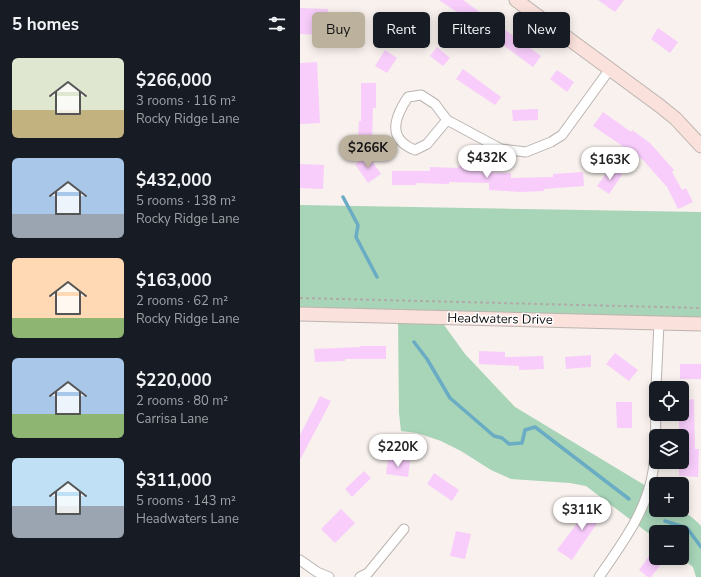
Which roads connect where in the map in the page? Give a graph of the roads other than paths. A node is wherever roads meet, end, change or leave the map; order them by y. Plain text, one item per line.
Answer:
1 (516, 0) edge
2 (610, 69) junction
3 (447, 120) junction
4 (701, 146) edge
5 (300, 314) edge
6 (659, 323) junction
7 (701, 324) edge
8 (656, 381) edge
9 (655, 421) edge
10 (404, 529) dead end
11 (300, 560) edge
12 (329, 577) edge
13 (360, 577) edge
14 (599, 577) edge

1 - 2 street
2 - 3 street
2 - 4 street
3 - 3 street
5 - 6 street, Headwaters Drive
6 - 7 street, Headwaters Drive
6 - 8 street
9 - 14 street
10 - 13 street
11 - 12 street

